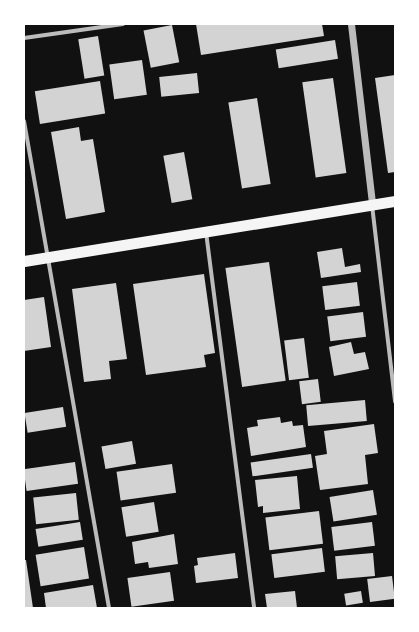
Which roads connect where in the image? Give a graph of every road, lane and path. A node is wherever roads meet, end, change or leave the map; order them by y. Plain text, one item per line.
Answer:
1 (123, 24) edge
2 (351, 24) edge
3 (24, 38) edge
4 (24, 121) edge
5 (395, 201) edge
6 (372, 204) junction
7 (205, 230) junction
8 (49, 259) junction
9 (24, 262) edge
10 (395, 402) edge
11 (109, 608) edge
12 (254, 608) edge

1 - 3 street
2 - 6 street
4 - 8 street
5 - 6 highway
6 - 7 highway
6 - 10 street
7 - 8 highway
7 - 12 street
8 - 9 highway
8 - 11 street

